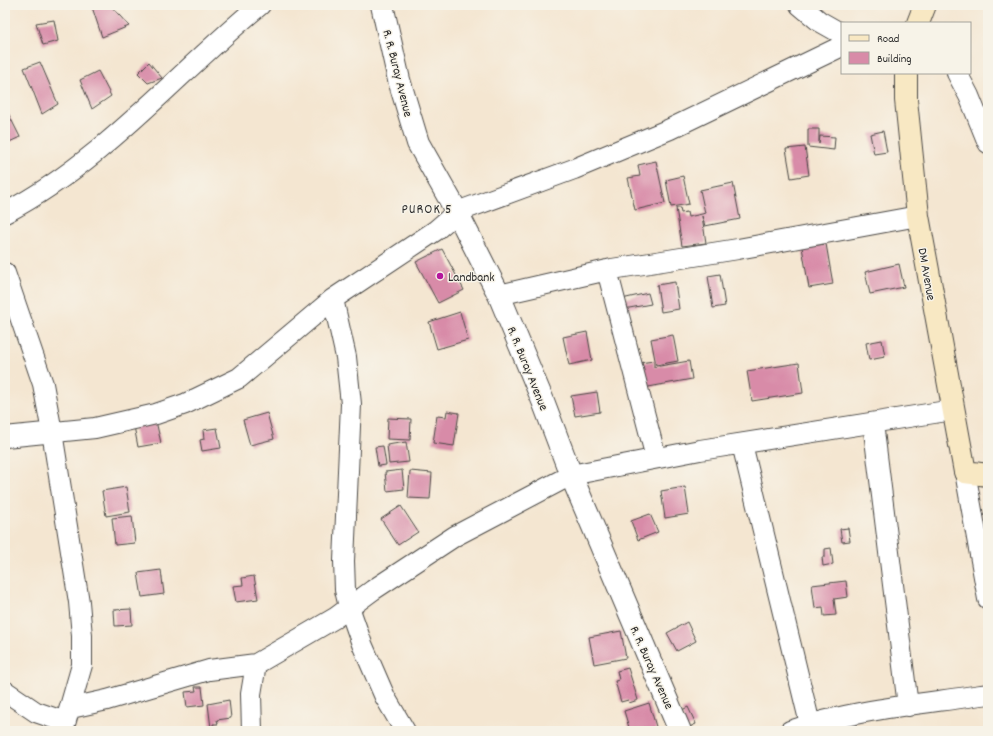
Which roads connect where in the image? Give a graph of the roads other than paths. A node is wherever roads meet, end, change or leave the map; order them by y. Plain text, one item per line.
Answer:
1 (260, 5) edge
2 (382, 5) edge
3 (800, 5) edge
4 (925, 5) edge
5 (918, 22) edge
6 (841, 33) edge
7 (841, 46) edge
8 (906, 74) edge
9 (958, 74) edge
10 (988, 142) edge
11 (457, 212) junction
12 (5, 213) edge
13 (918, 216) junction
14 (606, 270) junction
15 (5, 273) edge
16 (499, 296) junction
17 (333, 299) junction
18 (953, 410) junction
19 (873, 423) junction
20 (52, 432) junction
21 (5, 437) edge
22 (742, 444) junction
23 (656, 458) junction
24 (965, 472) junction
25 (571, 475) junction
26 (988, 475) edge
27 (988, 599) edge
28 (349, 607) junction
29 (256, 664) junction
30 (5, 691) edge
31 (988, 694) edge
32 (908, 706) junction
33 (65, 724) edge
34 (797, 729) edge
35 (252, 731) edge
36 (405, 731) edge
37 (680, 731) edge

1 - 12 street
2 - 11 street, R. R. Buray Avenue
3 - 6 street
4 - 5 main road
7 - 11 street
8 - 13 main road, DM Avenue
9 - 10 street
11 - 16 street, R. R. Buray Avenue
11 - 17 street
13 - 14 street
13 - 18 main road, DM Avenue
14 - 16 street
14 - 23 street
15 - 20 street
16 - 25 street, R. R. Buray Avenue
17 - 20 street
17 - 28 street
18 - 19 street
18 - 24 main road, DM Avenue
19 - 22 street
19 - 32 street
20 - 21 street
20 - 33 street
22 - 23 street
22 - 34 street
23 - 25 street
24 - 26 main road
24 - 27 street
25 - 28 street
25 - 37 street, R. R. Buray Avenue
28 - 29 street
28 - 36 street
29 - 33 street
29 - 35 street
30 - 33 street
31 - 32 street
32 - 34 street

